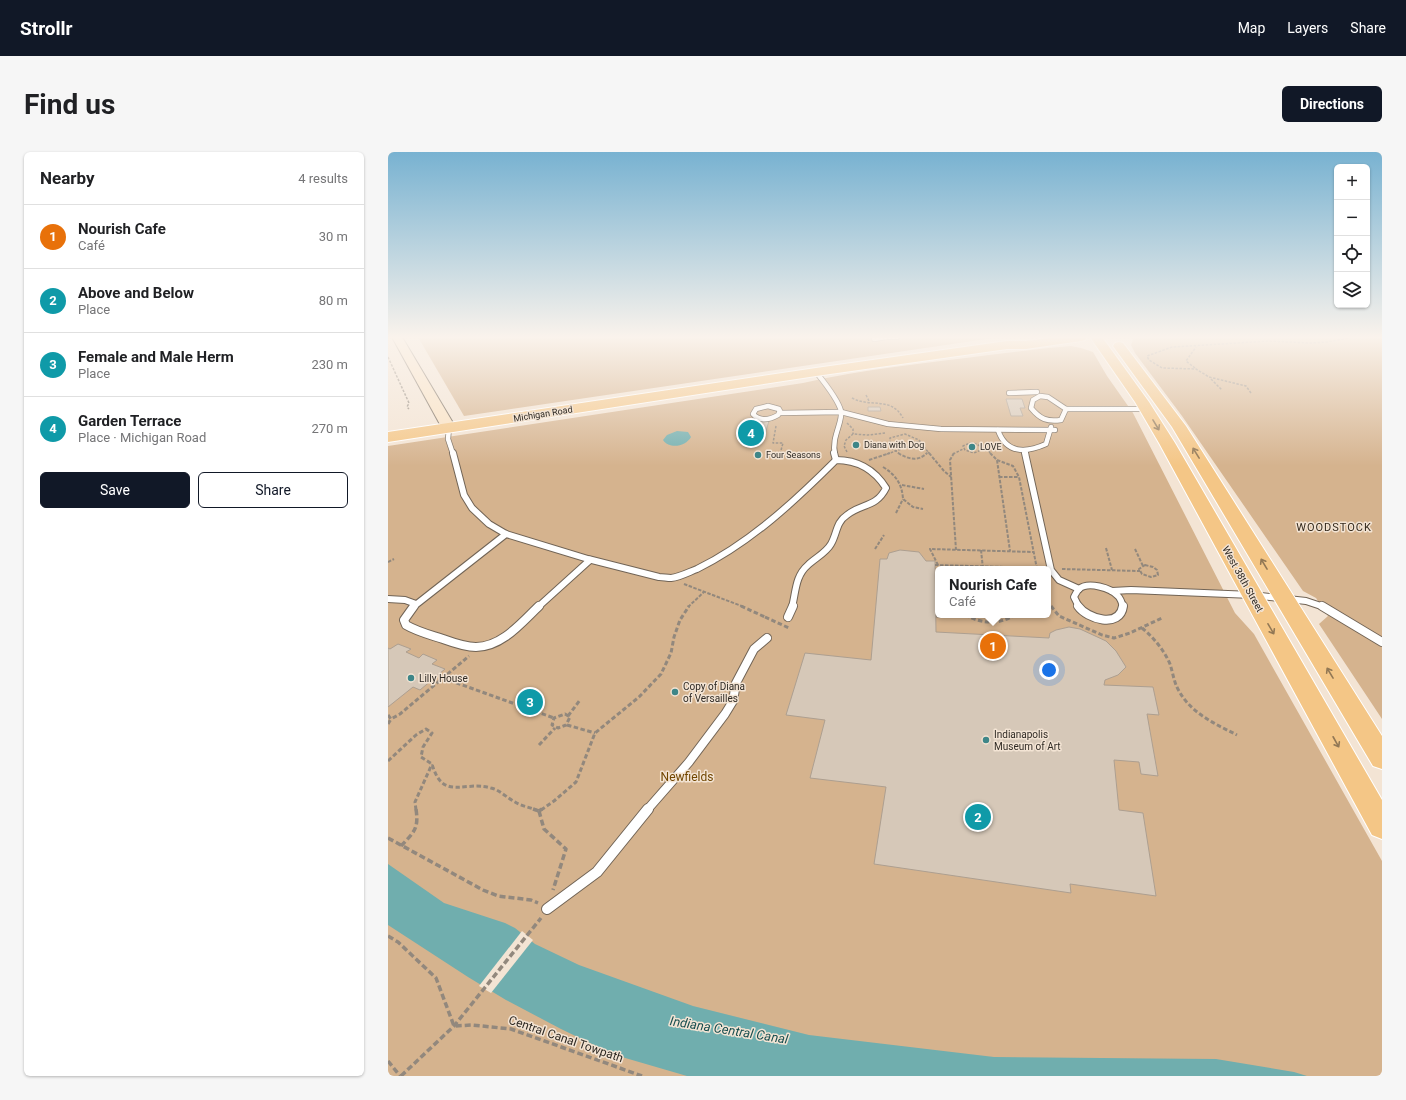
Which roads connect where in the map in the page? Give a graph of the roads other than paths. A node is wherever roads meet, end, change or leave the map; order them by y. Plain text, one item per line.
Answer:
1 (422, 380) edge
2 (763, 380) edge
3 (822, 380) edge
4 (1128, 380) edge
5 (1145, 380) edge
6 (1037, 392) dead end
7 (1009, 393) dead end
8 (1066, 409) junction
9 (1146, 409) junction
10 (840, 412) junction
11 (779, 413) junction
12 (1053, 422) junction
13 (449, 428) junction
14 (998, 430) junction
15 (1052, 430) junction
16 (388, 438) edge
17 (1026, 451) junction
18 (836, 460) junction
19 (506, 534) junction
20 (590, 560) junction
21 (1050, 566) edge
22 (1051, 570) edge
23 (1079, 589) junction
24 (1112, 591) junction
25 (1252, 595) junction
26 (1284, 598) junction
27 (388, 599) edge
28 (416, 604) junction
29 (788, 617) dead end
30 (767, 638) dead end
31 (1382, 642) edge
32 (1382, 758) edge
33 (1382, 826) edge
34 (547, 909) road end

1 - 13 street
2 - 13 main road, Michigan Road
3 - 10 lane
4 - 9 main road, West 38th Street
26 -> 5 main road
6 - 7 lane
8 - 9 lane
8 - 12 lane
8 - 12 lane
9 -> 25 main road, West 38th Street
10 - 11 lane
10 - 14 lane
10 - 18 lane
11 - 11 lane
12 - 15 lane
13 - 16 main road, Michigan Road
13 - 19 lane
14 - 15 lane
14 - 17 lane
15 - 17 lane
17 - 21 lane
18 - 20 lane
18 - 29 lane
19 - 20 lane
19 - 28 lane
20 - 28 lane
22 - 23 lane
23 - 24 lane
23 - 24 lane
24 - 25 lane
25 - 26 lane
25 -> 33 main road, West 38th Street
26 - 31 lane
32 -> 26 main road
27 - 28 lane
30 - 34 lane

